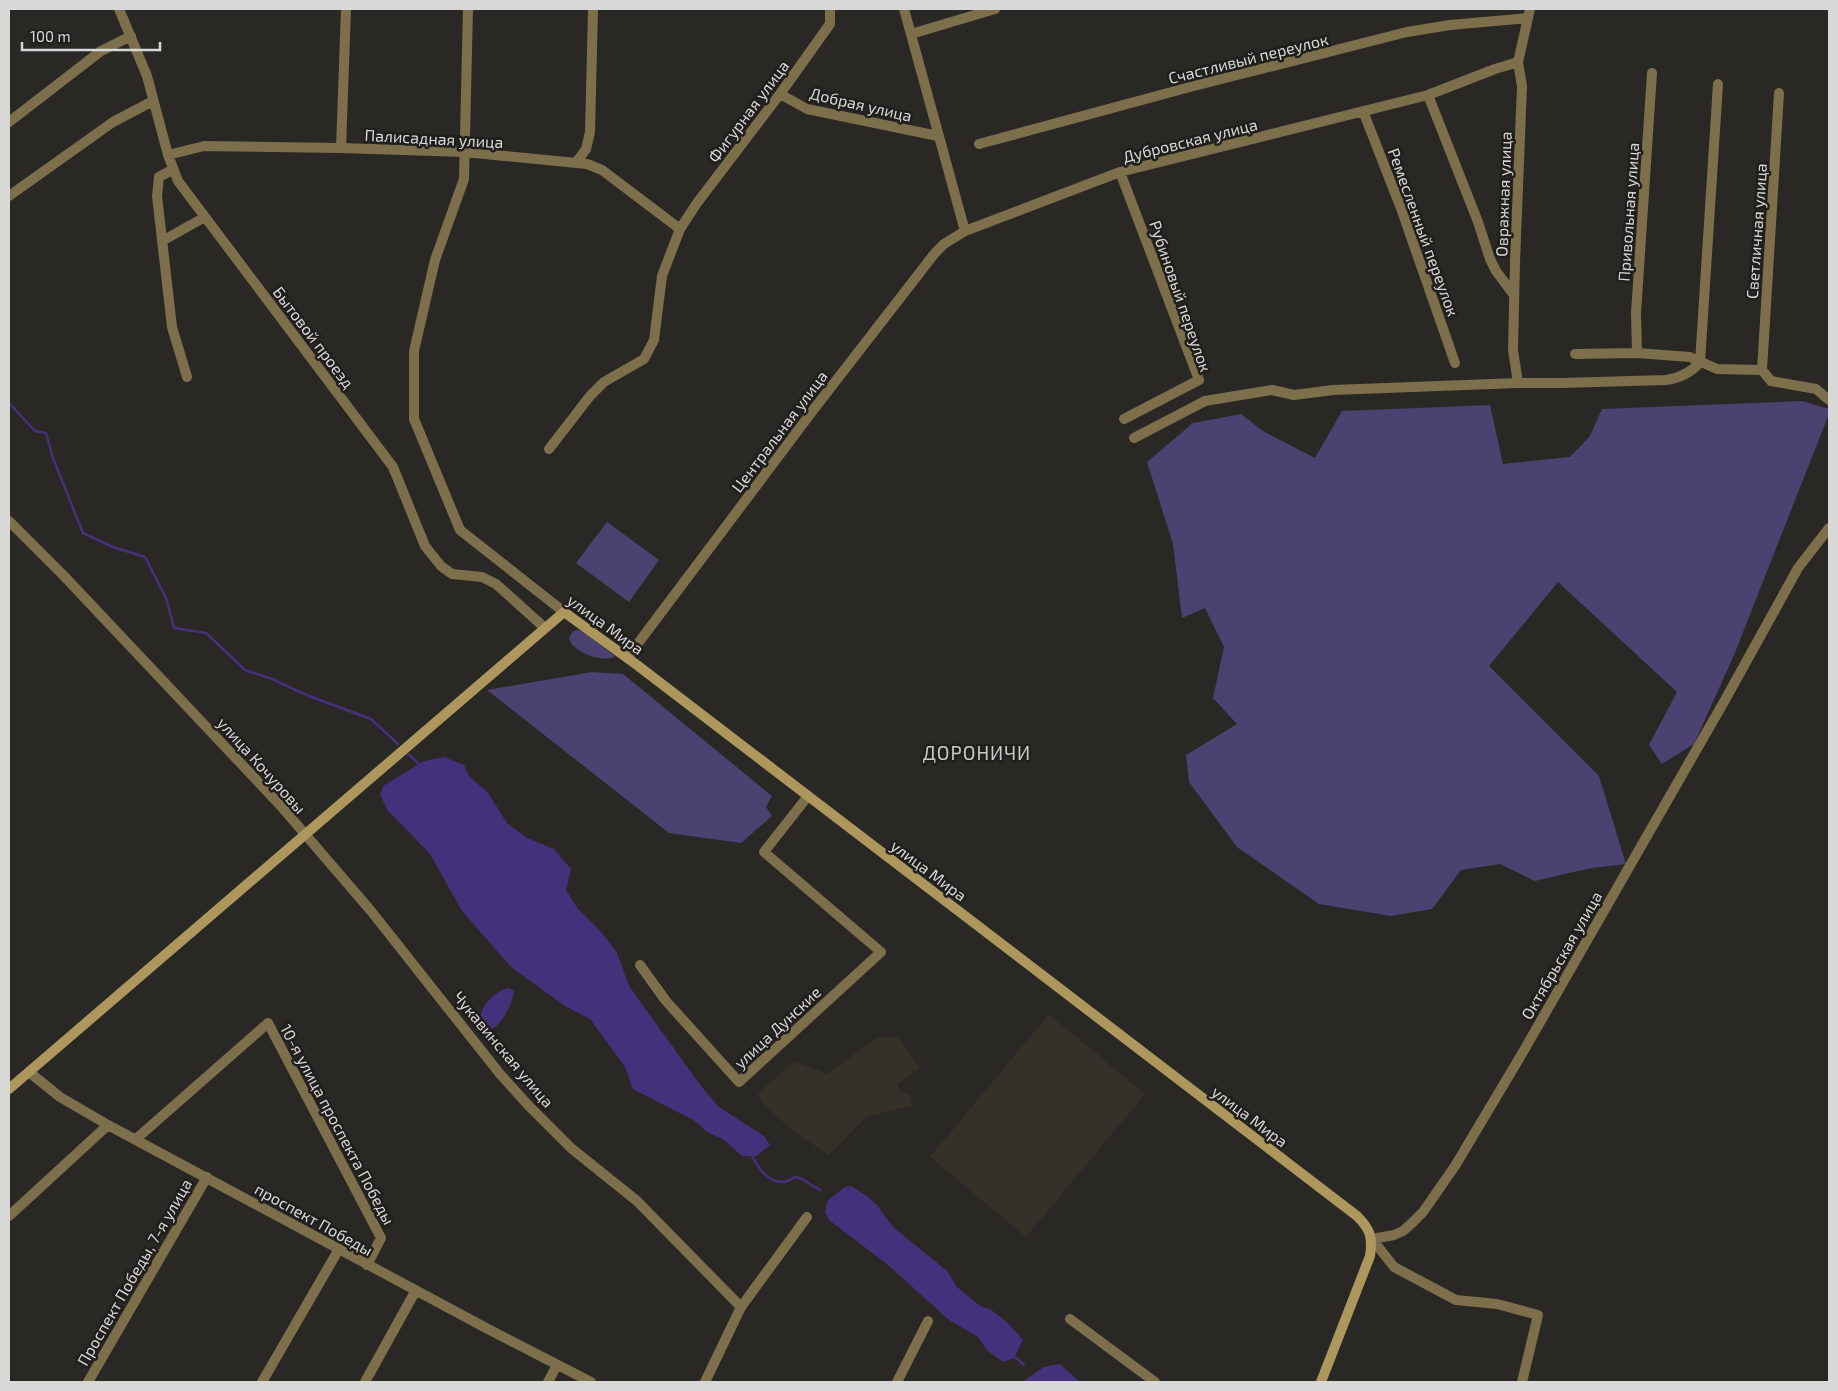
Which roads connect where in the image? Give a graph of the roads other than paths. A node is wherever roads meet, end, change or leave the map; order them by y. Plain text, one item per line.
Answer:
1 (120, 9) edge
2 (346, 9) edge
3 (468, 9) edge
4 (594, 9) edge
5 (830, 9) edge
6 (904, 9) edge
7 (995, 9) edge
8 (1529, 13) edge
9 (911, 34) junction
10 (131, 36) junction
11 (1518, 62) junction
12 (1652, 73) dead end
13 (1718, 84) dead end
14 (1779, 93) dead end
15 (780, 94) junction
16 (1428, 95) junction
17 (153, 101) junction
18 (1363, 111) junction
19 (9, 122) edge
20 (938, 136) junction
21 (980, 144) dead end
22 (341, 148) junction
23 (464, 152) junction
24 (168, 155) junction
25 (576, 163) junction
26 (172, 170) junction
27 (1120, 172) junction
28 (9, 196) edge
29 (205, 217) junction
30 (680, 229) junction
31 (964, 231) junction
32 (162, 241) junction
33 (1514, 295) junction
34 (1637, 353) junction
35 (1576, 354) dead end
36 (1700, 362) junction
37 (1454, 363) dead end
38 (1762, 370) junction
39 (187, 377) dead end
40 (1518, 382) junction
41 (1829, 400) edge
42 (1124, 419) dead end
43 (1134, 438) dead end
44 (549, 449) dead end
45 (9, 521) edge
46 (1829, 528) edge
47 (564, 612) junction
48 (545, 628) junction
49 (627, 658) junction
50 (808, 796) junction
51 (305, 835) junction
52 (640, 965) dead end
53 (29, 1072) junction
54 (9, 1089) edge
55 (108, 1124) junction
56 (136, 1139) junction
57 (207, 1177) junction
58 (9, 1216) edge
59 (807, 1218) dead end
60 (1372, 1239) junction
61 (339, 1249) junction
62 (367, 1265) junction
63 (416, 1290) junction
64 (741, 1307) junction
65 (1070, 1320) dead end
66 (928, 1321) dead end
67 (558, 1365) junction
68 (88, 1382) edge
69 (262, 1382) edge
70 (364, 1382) edge
71 (548, 1382) edge
72 (590, 1382) edge
73 (705, 1382) edge
74 (897, 1382) edge
75 (1155, 1382) edge
76 (1321, 1382) edge
77 (1522, 1382) edge

1 - 10 street, Бытовой проезд
2 - 22 street
3 - 23 street
4 - 25 street
5 - 15 street, Фигурная улица
6 - 9 street
7 - 9 street
8 - 11 street, Овражная улица
8 - 21 street, Счастливый переулок
9 - 20 street
10 - 17 street, Бытовой проезд
10 - 19 street
11 - 16 street, Дубровская улица
11 - 33 street, Овражная улица
12 - 34 street, Привольная улица
13 - 36 street
14 - 38 street, Светличная улица
15 - 20 street, Добрая улица
15 - 30 street, Фигурная улица
16 - 18 street, Дубровская улица
16 - 33 street
17 - 24 street, Бытовой проезд
17 - 28 street
18 - 27 street, Дубровская улица
18 - 37 street, Ремесленный переулок
20 - 31 street
22 - 23 street, Палисадная улица
22 - 24 street, Палисадная улица
23 - 25 street, Палисадная улица
23 - 47 street, улица Мира
24 - 26 street, Бытовой проезд
25 - 30 street, Палисадная улица
26 - 29 street, Бытовой проезд
26 - 32 street
27 - 31 street, Дубровская улица
27 - 42 street, Рубиновый переулок
29 - 32 street
29 - 48 street, Бытовой проезд
30 - 44 street, Фигурная улица
31 - 49 street, Центральная улица
32 - 39 street
33 - 40 street, Овражная улица
34 - 35 street
34 - 36 street
36 - 38 street
36 - 40 street
38 - 41 street
40 - 43 street
45 - 51 street, улица Кочуровы
46 - 60 street, Октябрьская улица
47 - 48 street
47 - 49 street, улица Мира
48 - 51 street
49 - 50 street, улица Мира
50 - 52 street, улица Дунские
50 - 60 street, улица Мира
51 - 53 street, улица Кочуровы
51 - 64 street, Чукавинская улица
53 - 54 street, улица Кочуровы
53 - 55 street, проспект Победы
55 - 56 street, проспект Победы
55 - 58 street
56 - 57 street, проспект Победы
56 - 62 street, 10-я улица проспекта Победы
57 - 61 street, проспект Победы
57 - 68 street, Проспект Победы, 7-я улица
59 - 64 street
60 - 76 street
60 - 77 street
61 - 62 street, проспект Победы
61 - 69 street
62 - 63 street, проспект Победы
63 - 67 street, проспект Победы
63 - 70 street
64 - 73 street
65 - 75 street
66 - 74 street
67 - 71 street
67 - 72 street, проспект Победы

